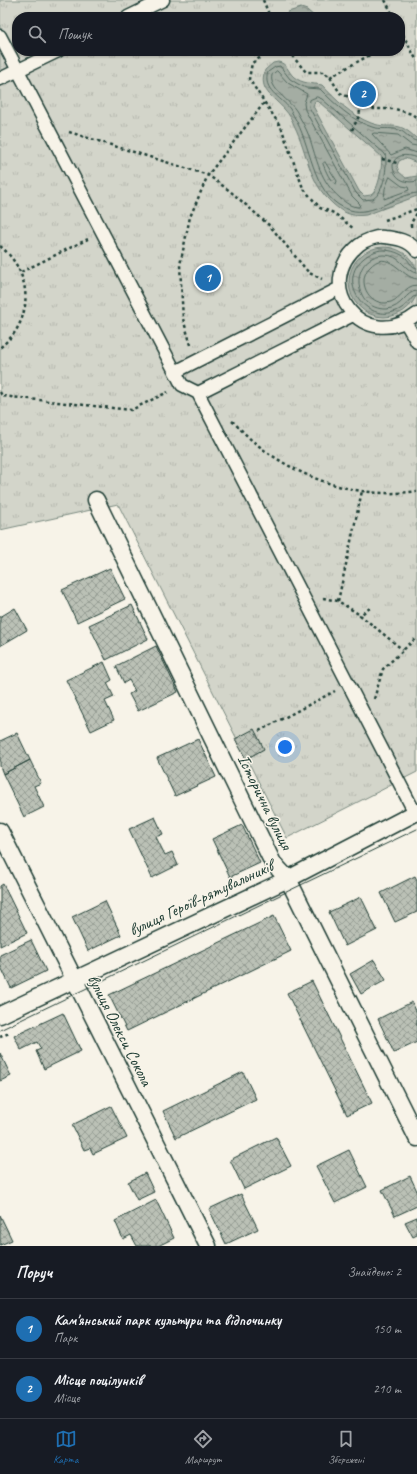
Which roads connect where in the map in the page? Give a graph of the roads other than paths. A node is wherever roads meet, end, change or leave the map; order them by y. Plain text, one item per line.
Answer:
1 (163, 0) edge
2 (138, 12) edge
3 (0, 36) edge
4 (48, 56) edge
5 (19, 70) junction
6 (0, 79) edge
7 (417, 249) edge
8 (340, 288) junction
9 (417, 314) edge
10 (353, 315) junction
11 (406, 323) junction
12 (417, 342) edge
13 (175, 372) junction
14 (198, 393) junction
15 (96, 500) dead end
16 (416, 812) edge
17 (0, 831) edge
18 (288, 879) junction
19 (73, 979) junction
20 (0, 1015) edge
21 (417, 1138) edge
22 (208, 1246) edge

1 - 2 street
3 - 5 street
4 - 5 street
5 - 6 street
5 - 13 street
7 - 8 street
8 - 10 street
8 - 13 street
9 - 11 street
10 - 11 street
10 - 14 street
11 - 12 street
13 - 14 street
14 - 16 street
15 - 18 street, Історична вулиця
16 - 18 street, вулиця Героїв-рятувальників
17 - 19 street, вулиця Олекси Сокола
18 - 19 street, вулиця Героїв-рятувальників
18 - 21 street, Історична вулиця
19 - 20 street, вулиця Героїв-рятувальників
19 - 22 street, вулиця Олекси Сокола

